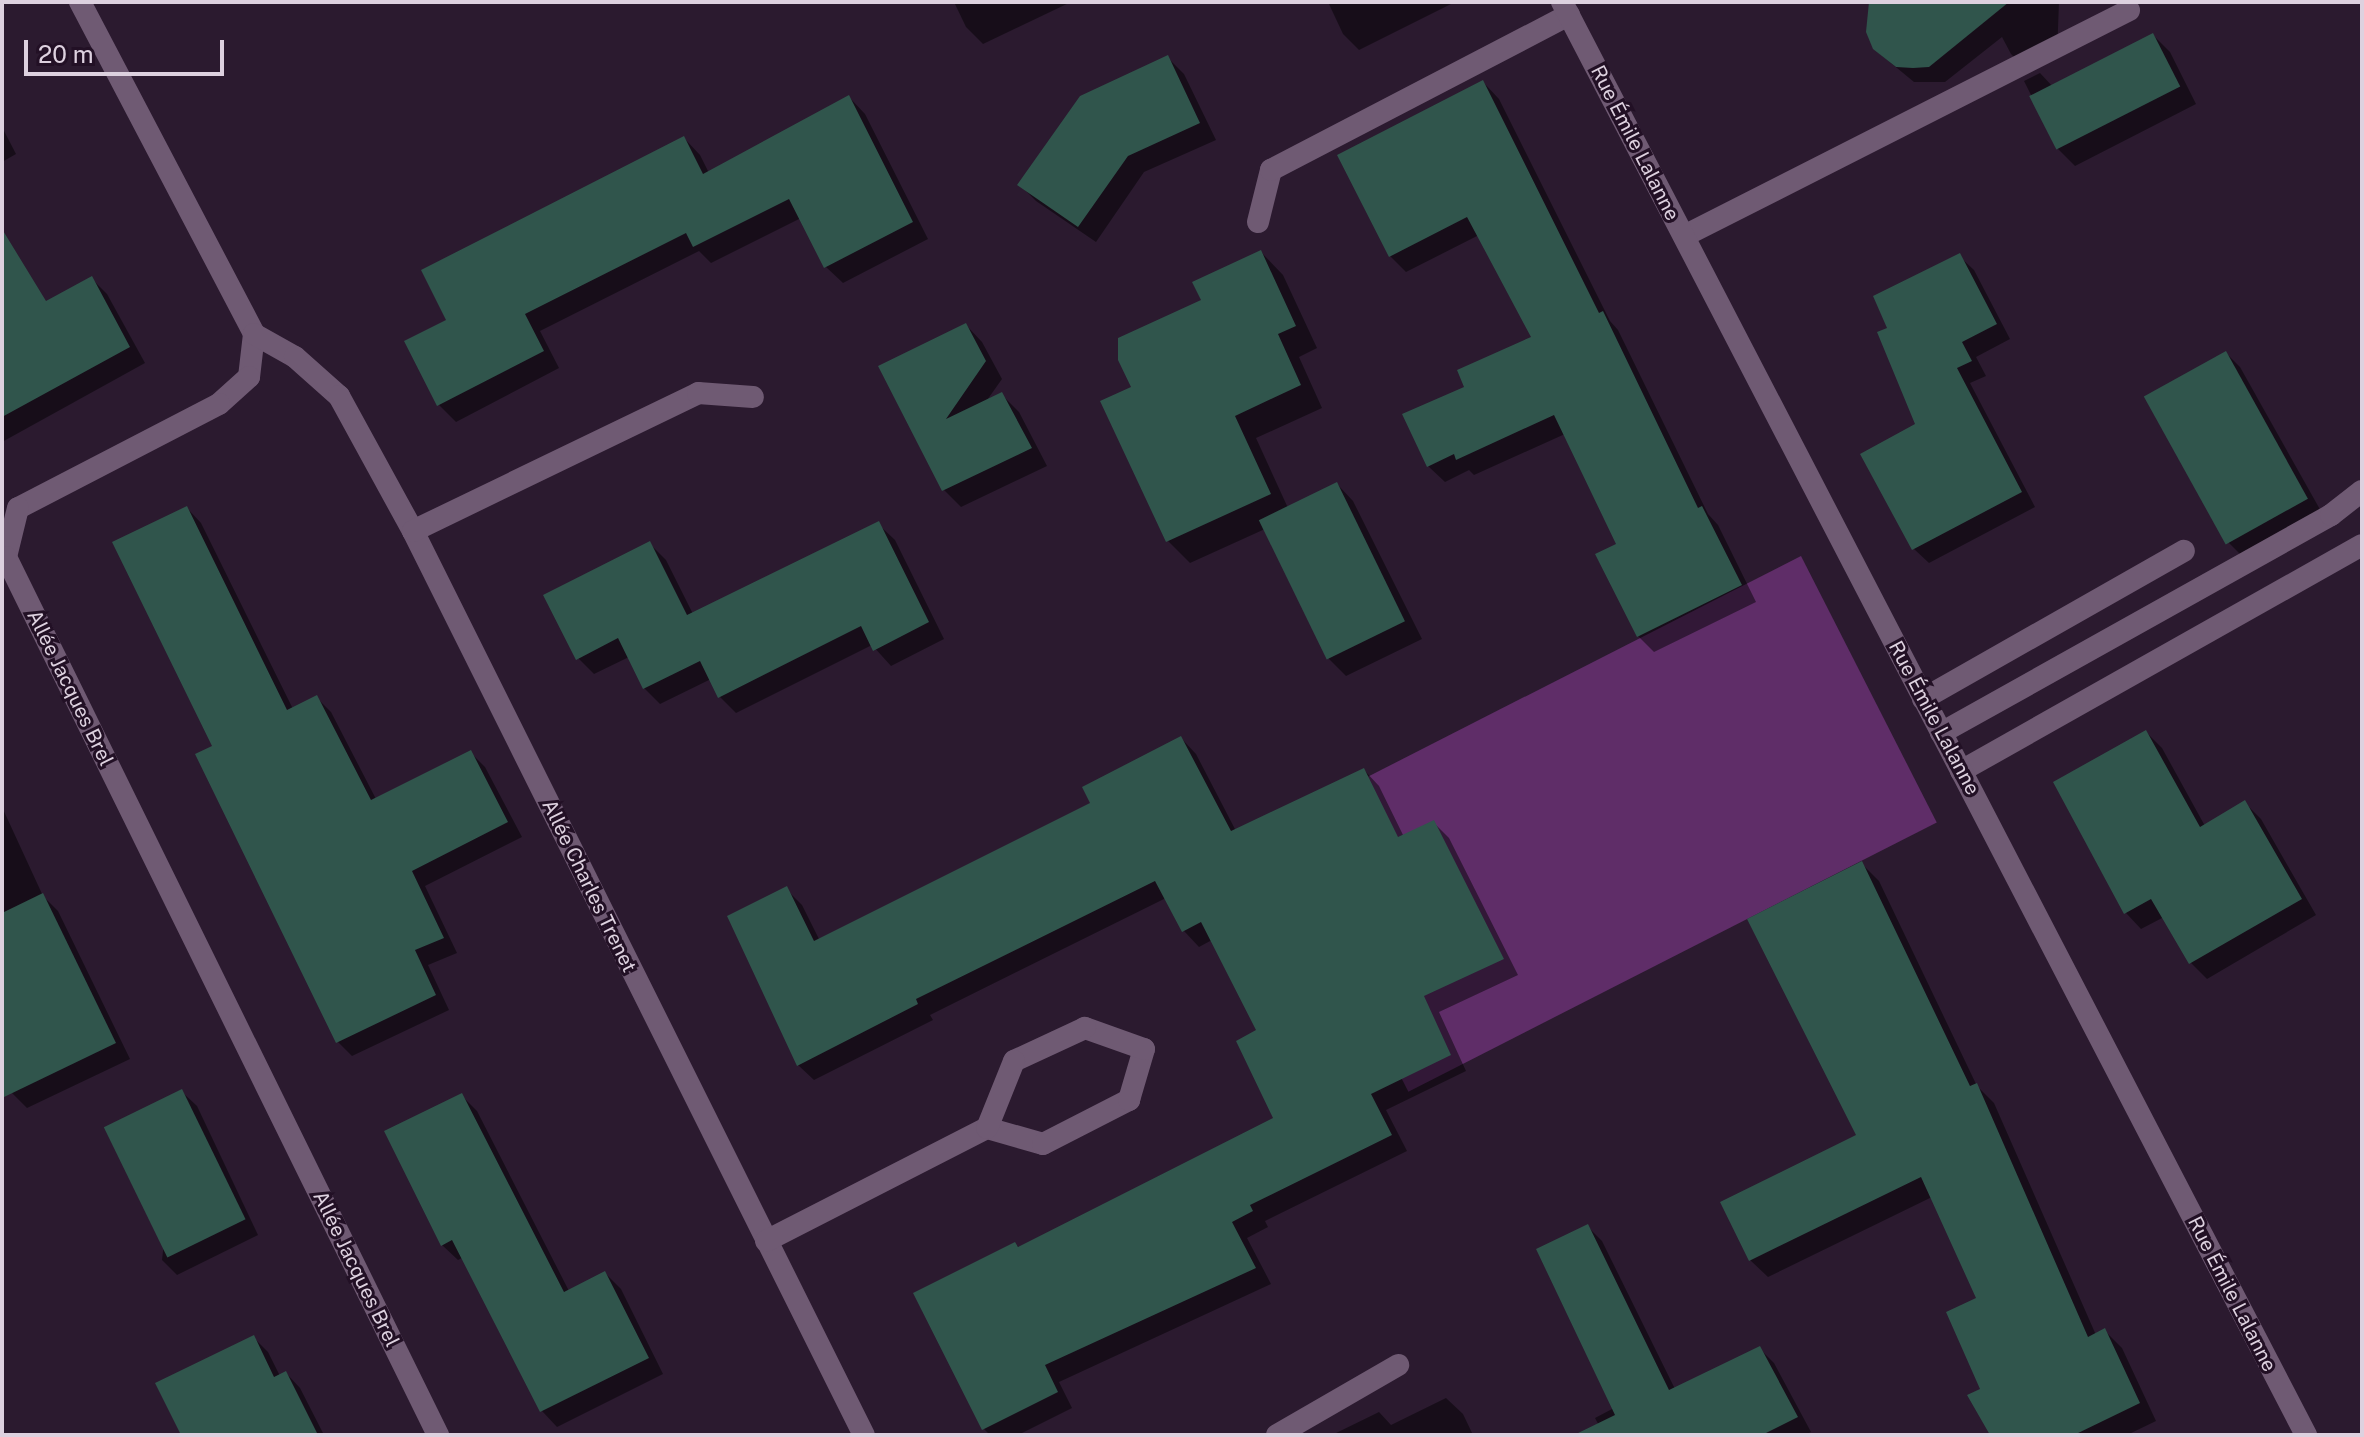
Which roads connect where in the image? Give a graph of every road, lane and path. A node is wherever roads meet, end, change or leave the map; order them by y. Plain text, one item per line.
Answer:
1 (80, 2) edge
2 (1565, 8) edge
3 (2129, 10) dead end
4 (1258, 222) dead end
5 (1684, 236) junction
6 (254, 334) junction
7 (753, 397) dead end
8 (2362, 491) edge
9 (413, 531) junction
10 (2362, 545) edge
11 (2184, 551) dead end
12 (1923, 699) junction
13 (1941, 733) junction
14 (1961, 771) junction
15 (987, 1128) junction
16 (766, 1241) junction
17 (1398, 1365) dead end
18 (438, 1435) edge
19 (864, 1435) edge
20 (1277, 1435) edge
21 (2306, 1435) edge

1 - 6 street
2 - 4 street
2 - 5 street, Rue Émile Lalanne
3 - 5 street
5 - 12 street, Rue Émile Lalanne
6 - 9 street, Allée Charles Trenet
6 - 18 street, Allée Jacques Brel
7 - 9 street
8 - 13 street
9 - 16 street, Allée Charles Trenet
10 - 14 street
11 - 12 street
12 - 13 street, Rue Émile Lalanne
13 - 14 street, Rue Émile Lalanne
14 - 21 street, Rue Émile Lalanne
15 - 15 street
15 - 16 street
16 - 19 street, Allée Charles Trenet
17 - 20 street

